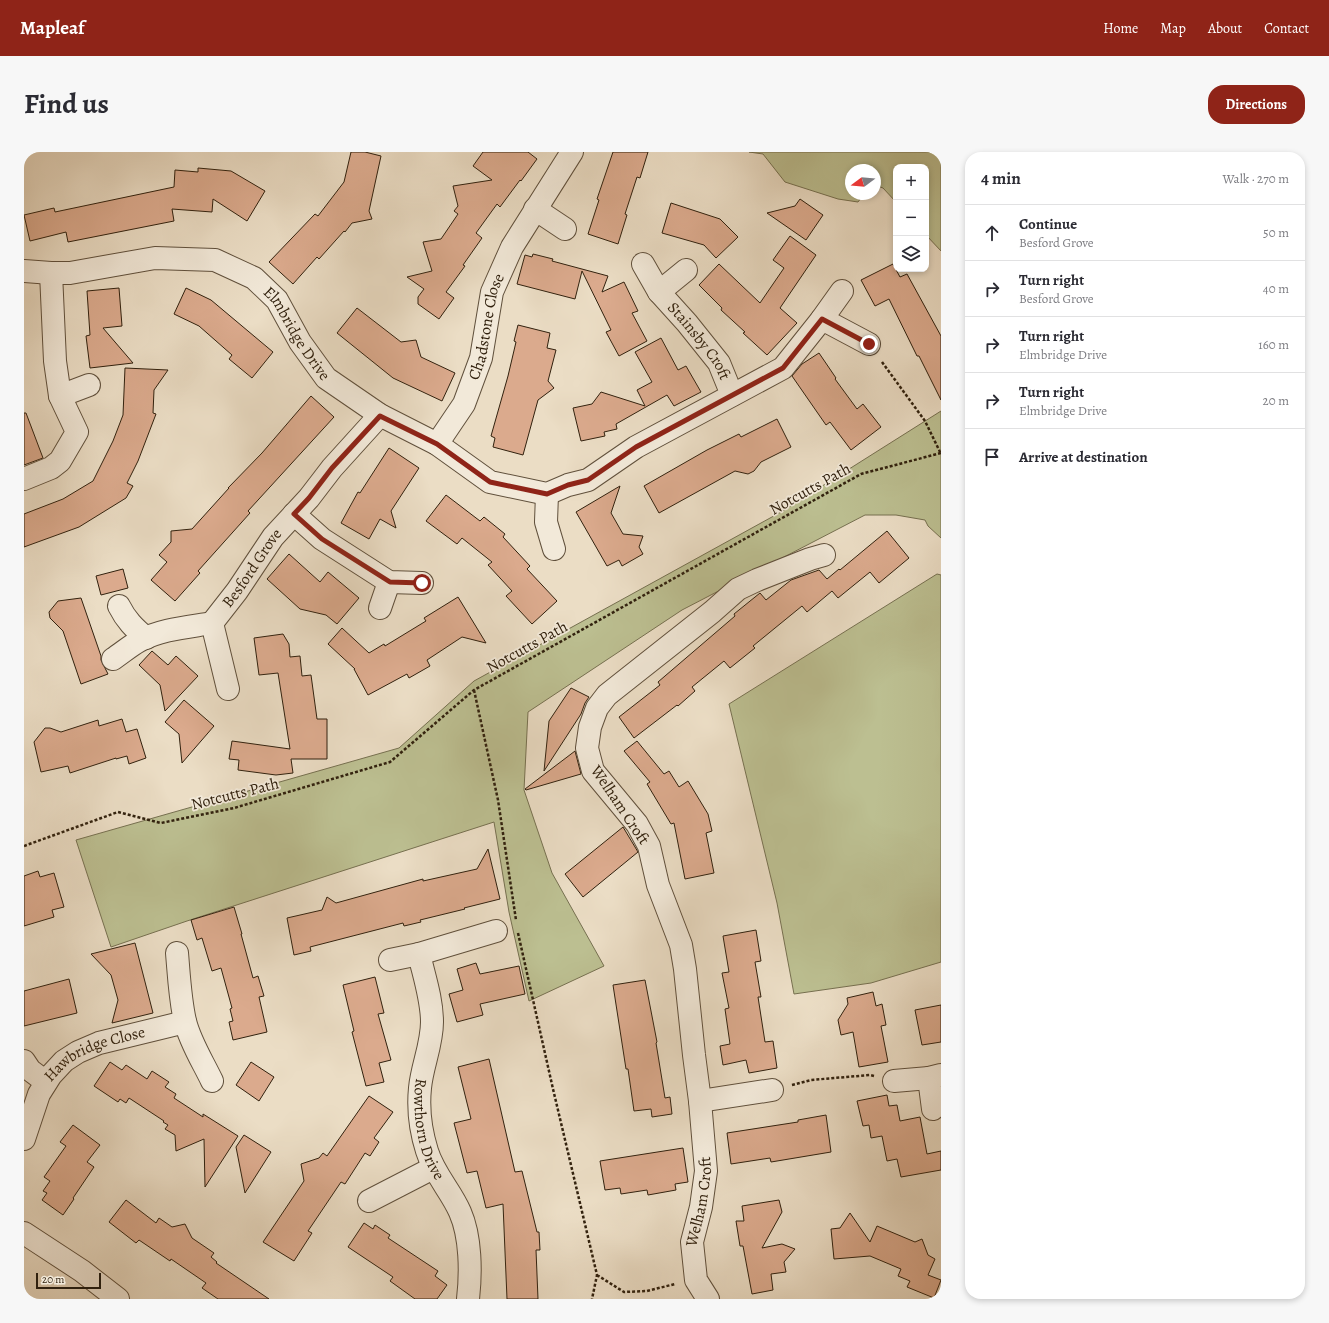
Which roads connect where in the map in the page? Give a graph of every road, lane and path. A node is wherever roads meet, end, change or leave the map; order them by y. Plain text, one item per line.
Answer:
1 (572, 152) edge
2 (535, 209) junction
3 (565, 229) dead end
4 (643, 264) dead end
5 (686, 270) dead end
6 (24, 271) edge
7 (51, 273) junction
8 (842, 291) dead end
9 (659, 292) junction
10 (822, 319) junction
11 (869, 344) joint
12 (89, 385) dead end
13 (732, 395) junction
14 (60, 396) junction
15 (380, 416) junction
16 (437, 444) junction
17 (941, 454) edge
18 (24, 480) edge
19 (547, 494) junction
20 (294, 514) junction
21 (554, 549) dead end
22 (824, 556) dead end
23 (390, 582) junction
24 (422, 583) dead end
25 (119, 606) dead end
26 (380, 608) dead end
27 (212, 624) junction
28 (146, 638) junction
29 (113, 659) dead end
30 (228, 689) dead end
31 (474, 690) junction
32 (24, 846) edge
33 (506, 927) joint
34 (518, 932) dead end
35 (177, 953) dead end
36 (419, 954) junction
37 (390, 960) dead end
38 (185, 1022) junction
39 (24, 1061) edge
40 (935, 1076) edge
41 (212, 1080) dead end
42 (894, 1081) joint
43 (46, 1082) junction
44 (772, 1090) joint
45 (700, 1100) junction
46 (933, 1109) dead end
47 (24, 1139) edge
48 (433, 1168) junction
49 (369, 1201) dead end
50 (24, 1233) edge
51 (597, 1275) junction
52 (696, 1280) junction
53 (118, 1299) edge
54 (468, 1299) edge
55 (592, 1299) edge
56 (708, 1299) edge

1 - 2 street, Chadstone Close
2 - 3 street
2 - 16 street, Chadstone Close
4 - 9 street, Stainsby Croft
5 - 9 street, Stainsby Croft
6 - 7 street, Elmbridge Drive
7 - 14 street
7 - 15 street, Elmbridge Drive
8 - 10 street
9 - 13 street, Stainsby Croft
10 - 11 street
10 - 13 street
11 - 17 path
12 - 14 street
13 - 19 street
14 - 18 street
15 - 16 street, Elmbridge Drive
15 - 20 street, Besford Grove
16 - 19 street, Elmbridge Drive
17 - 31 path, Notcutts Path
19 - 21 street
20 - 23 street, Besford Grove
20 - 27 street, Besford Grove
22 - 45 street, Welham Croft
23 - 24 street
23 - 26 street
25 - 28 street
27 - 28 street, Besford Grove
27 - 30 street, Besford Grove
28 - 29 street, Besford Grove
31 - 32 path, Notcutts Path
31 - 33 path
33 - 36 street
34 - 51 path
35 - 38 street
36 - 37 street
36 - 48 street, Rowthorn Drive
38 - 41 street
38 - 43 street, Hawbridge Close
39 - 43 street
40 - 42 street
40 - 46 street
42 - 44 path
43 - 47 street, Hawbridge Close
44 - 45 street
45 - 52 street, Welham Croft
48 - 49 street
48 - 54 street, Rowthorn Drive
50 - 53 street
51 - 52 path
51 - 55 path
52 - 56 street, Welham Croft

